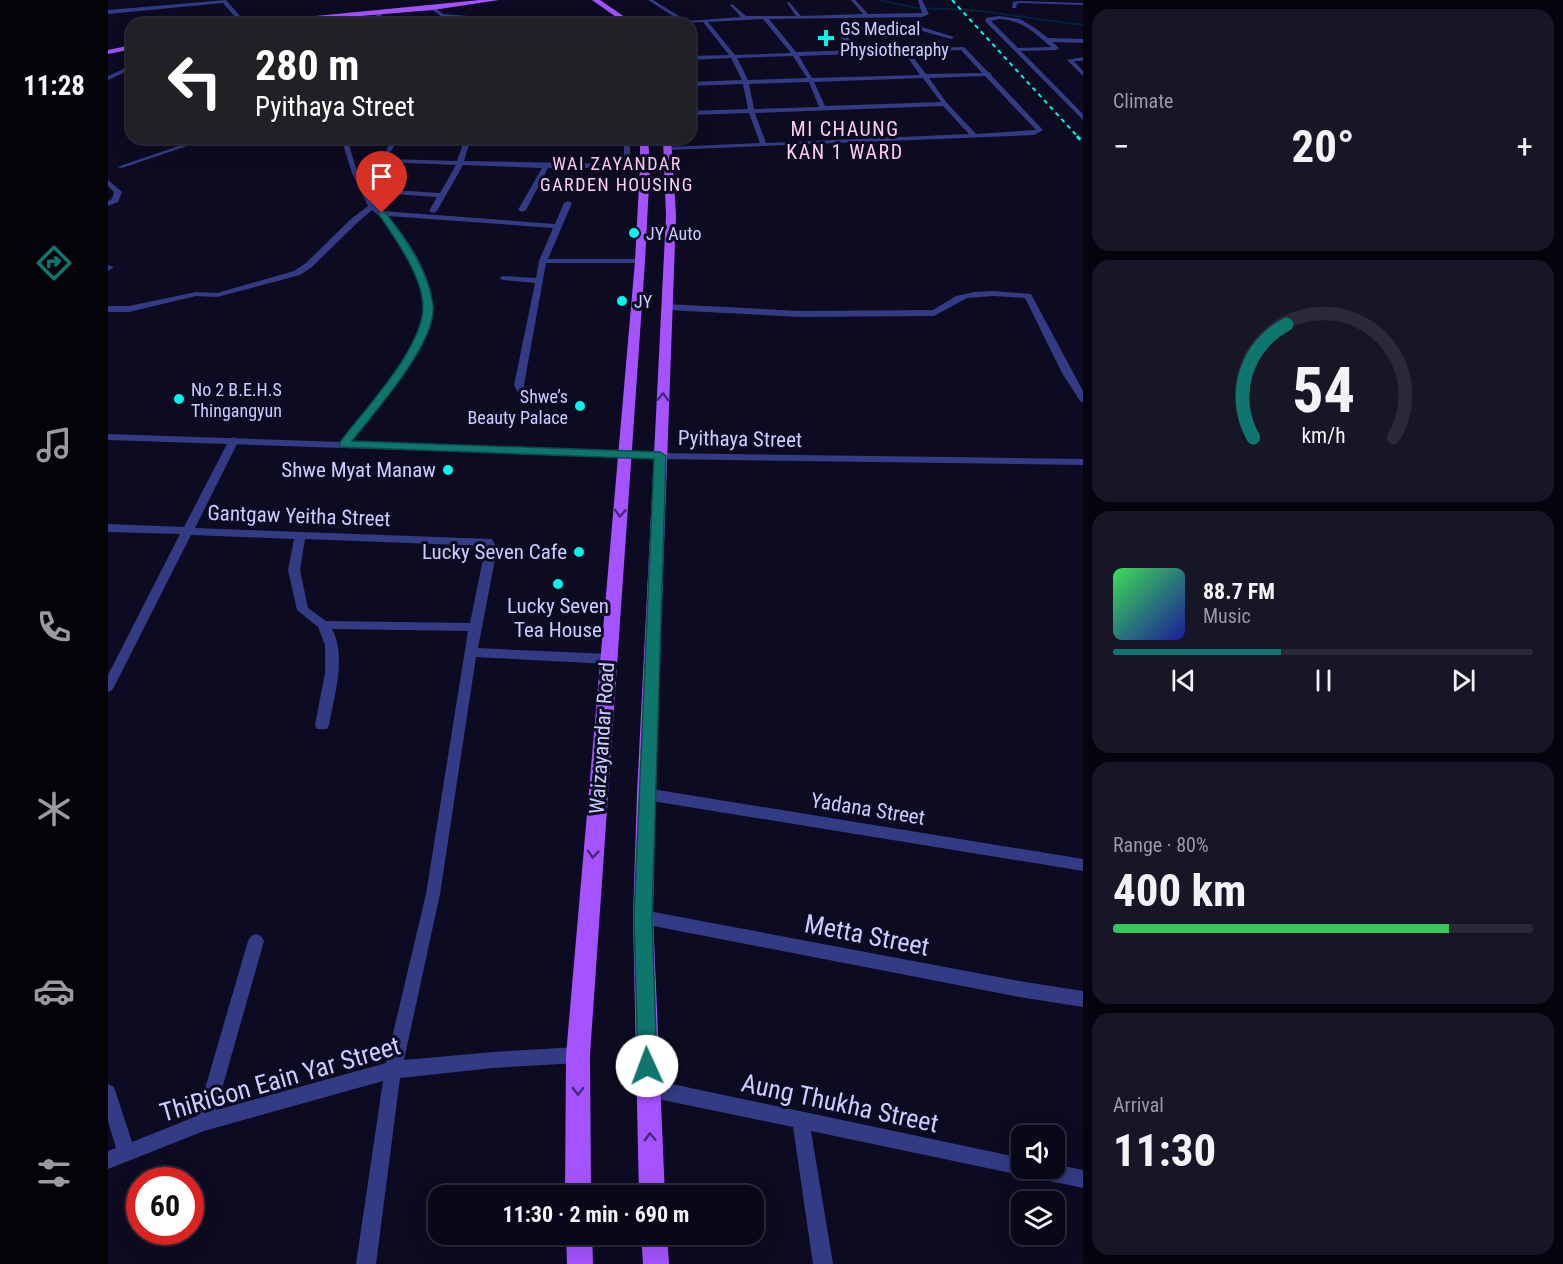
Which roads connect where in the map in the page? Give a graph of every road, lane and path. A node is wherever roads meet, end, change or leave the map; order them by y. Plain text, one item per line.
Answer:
1 (224, 0) edge
2 (595, 0) edge
3 (650, 0) edge
4 (920, 0) edge
5 (500, 1) edge
6 (853, 1) edge
7 (1049, 1) edge
8 (789, 3) dead end
9 (732, 4) dead end
10 (1083, 4) edge
11 (587, 5) dead end
12 (1014, 7) dead end
13 (435, 9) junction
14 (508, 10) dead end
15 (108, 12) edge
16 (353, 15) junction
17 (379, 15) junction
18 (867, 16) junction
19 (800, 17) junction
20 (842, 17) junction
21 (238, 18) edge
22 (316, 18) edge
23 (340, 18) edge
24 (379, 18) edge
25 (472, 18) edge
26 (510, 18) edge
27 (606, 18) edge
28 (622, 18) edge
29 (681, 18) edge
30 (744, 18) junction
31 (765, 18) junction
32 (696, 20) edge
33 (704, 20) junction
34 (843, 37) dead end
35 (951, 37) dead end
36 (1046, 40) junction
37 (1083, 41) edge
38 (126, 47) edge
39 (905, 50) junction
40 (1017, 50) junction
41 (108, 51) edge
42 (866, 51) junction
43 (794, 53) junction
44 (733, 56) junction
45 (696, 58) edge
46 (1083, 59) edge
47 (126, 70) edge
48 (989, 74) junction
49 (1083, 74) edge
50 (926, 76) junction
51 (108, 78) edge
52 (813, 80) junction
53 (746, 82) junction
54 (696, 84) edge
55 (945, 104) junction
56 (823, 108) junction
57 (752, 111) junction
58 (696, 113) edge
59 (1083, 118) edge
60 (974, 135) junction
61 (190, 144) edge
62 (346, 144) edge
63 (391, 144) edge
64 (466, 144) edge
65 (627, 144) edge
66 (644, 144) edge
67 (672, 145) edge
68 (764, 145) junction
69 (460, 164) junction
70 (546, 166) junction
71 (627, 166) junction
72 (645, 166) junction
73 (120, 167) dead end
74 (108, 182) edge
75 (376, 191) dead end
76 (442, 195) junction
77 (568, 203) dead end
78 (108, 204) edge
79 (372, 207) junction
80 (522, 210) dead end
81 (433, 211) dead end
82 (382, 213) junction
83 (657, 215) junction
84 (557, 226) junction
85 (543, 261) junction
86 (640, 261) junction
87 (503, 278) dead end
88 (538, 281) junction
89 (667, 307) junction
90 (108, 309) edge
91 (521, 391) dead end
92 (1083, 399) edge
93 (108, 437) edge
94 (234, 440) junction
95 (344, 444) junction
96 (624, 455) junction
97 (660, 456) junction
98 (1083, 462) edge
99 (108, 528) edge
100 (188, 531) junction
101 (300, 535) junction
102 (323, 625) junction
103 (475, 627) junction
104 (471, 652) junction
105 (608, 658) junction
106 (109, 684) edge
107 (322, 725) dead end
108 (646, 794) junction
109 (1083, 865) edge
110 (643, 917) junction
111 (256, 941) dead end
112 (1083, 999) edge
113 (578, 1055) junction
114 (393, 1070) junction
115 (648, 1088) junction
116 (108, 1093) edge
117 (801, 1121) junction
118 (204, 1122) junction
119 (126, 1151) junction
120 (108, 1160) edge
121 (1011, 1165) edge
122 (1065, 1175) edge
123 (1083, 1179) edge
124 (578, 1185) edge
125 (652, 1185) edge
126 (579, 1245) edge
127 (655, 1245) edge
128 (366, 1264) edge
129 (580, 1264) edge
130 (656, 1264) edge
131 (823, 1264) edge

1 - 15 street
1 - 21 street
2 - 28 main road
3 - 29 street
4 - 18 street
5 - 13 main road
6 - 18 street
7 - 10 street
7 - 12 street
8 - 19 street
9 - 30 street
11 - 27 main road
13 - 16 main road
13 - 17 main road
13 - 25 street
14 - 26 street
16 - 17 main road
16 - 22 main road
16 - 23 main road
17 - 24 street
18 - 20 street
19 - 20 street
19 - 31 street
20 - 35 street
30 - 31 street
30 - 33 street
31 - 43 street
32 - 33 street
33 - 44 street
34 - 42 street
36 - 37 street
36 - 40 street
36 - 40 street
38 - 41 main road
39 - 42 street
39 - 48 street
39 - 50 street
40 - 59 street
42 - 43 street
43 - 44 street
43 - 52 street
44 - 45 street
44 - 53 street
46 - 49 street
47 - 51 street
48 - 50 street
48 - 60 street
50 - 52 street
50 - 55 street
52 - 53 street
52 - 56 street
53 - 54 street
53 - 57 street
55 - 56 street
55 - 60 street
56 - 57 street
57 - 58 street
57 - 68 street
60 - 68 street
61 - 73 street
62 - 79 street
63 - 69 street
64 - 69 street
65 - 71 street
66 - 72 main road, Waizayandar Road
67 - 68 street
67 - 83 main road, Waizayandar Road
69 - 70 street
69 - 76 street
70 - 71 street
70 - 80 street
71 - 72 street
72 - 83 main road, Waizayandar Road
74 - 78 street
75 - 76 street
76 - 81 street
77 - 84 street
79 - 82 street
79 - 90 street
82 - 84 street
82 - 95 street
83 - 86 main road, Waizayandar Road
83 - 89 main road, Waizayandar Road
84 - 85 street
85 - 86 street
85 - 88 street
86 - 96 main road, Waizayandar Road
87 - 88 street
88 - 91 street
89 - 92 street
97 -> 89 main road, Waizayandar Road
93 - 94 street, Pyithaya Street
94 - 95 street, Pyithaya Street
94 - 100 street
95 - 96 street, Pyithaya Street
96 - 97 street, Pyithaya Street
96 -> 105 main road, Waizayandar Road
97 - 98 street, Pyithaya Street
97 - 108 main road, Waizayandar Road
99 - 100 street, Gantgaw Yeitha Street
100 - 101 street, Gantgaw Yeitha Street
100 - 106 street
101 - 102 street
101 - 103 street, Gantgaw Yeitha Street
102 - 103 street
102 - 107 street
103 - 104 street
104 - 105 street
104 - 114 street
105 -> 113 main road, Waizayandar Road
108 - 109 street, Yadana Street
108 - 110 main road, Waizayandar Road
110 - 112 street, Metta Street
110 - 115 main road, Waizayandar Road
111 - 118 street
113 - 114 street, ThiRiGon Eain Yar Street
113 -> 124 main road, Waizayandar Road
114 - 118 street, ThiRiGon Eain Yar Street
114 - 128 street
115 - 117 street, Aung Thukha Street
125 -> 115 main road, Waizayandar Road
116 - 119 street
117 - 121 street, Aung Thukha Street
117 - 131 street
118 - 119 street, ThiRiGon Eain Yar Street
119 - 120 street, ThiRiGon Eain Yar Street
122 - 123 street
126 - 129 main road
127 - 130 main road

